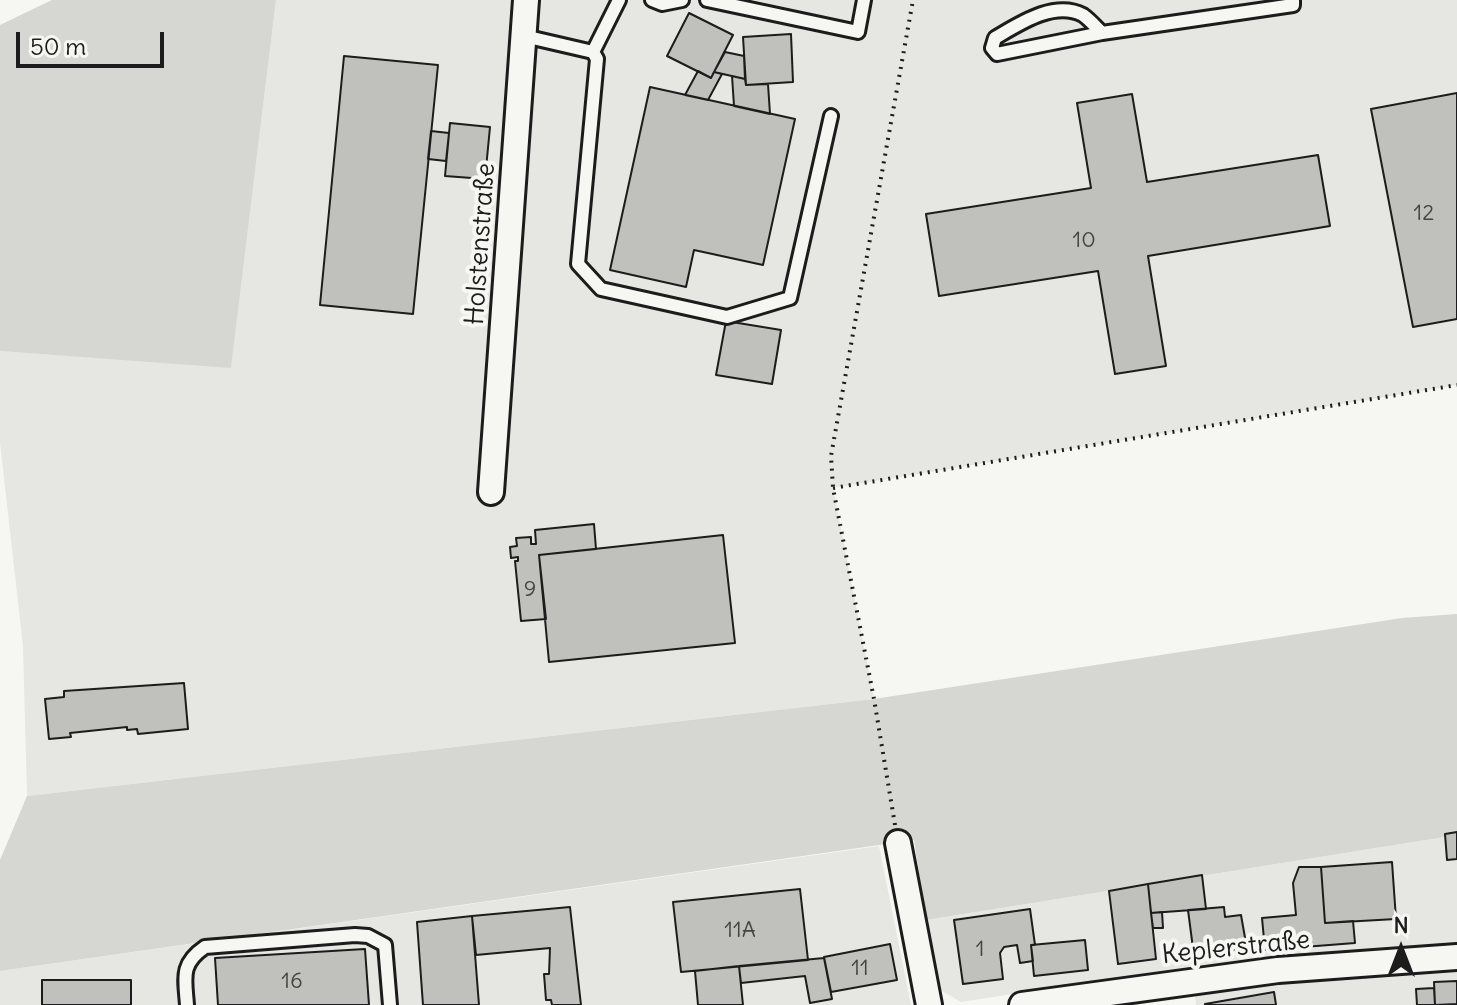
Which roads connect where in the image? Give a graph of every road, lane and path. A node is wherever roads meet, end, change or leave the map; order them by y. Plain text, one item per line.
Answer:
1 (526, 0) edge
2 (619, 0) edge
3 (652, 0) edge
4 (682, 0) edge
5 (707, 0) edge
6 (864, 0) edge
7 (913, 0) edge
8 (1293, 0) edge
9 (1102, 33) junction
10 (524, 36) junction
11 (593, 52) junction
12 (831, 116) dead end
13 (1457, 385) edge
14 (833, 488) junction
15 (491, 492) dead end
16 (898, 843) joint
17 (1457, 957) edge
18 (924, 1004) edge
19 (187, 1005) edge
20 (390, 1005) edge
21 (1022, 1005) edge

1 - 10 street, Holstenstraße
2 - 11 lane
3 - 4 lane
5 - 6 lane
7 - 14 path
8 - 9 lane
9 - 9 lane
10 - 11 lane
10 - 15 street, Holstenstraße
11 - 12 lane
13 - 14 path
14 - 16 path
16 - 18 street
17 - 21 street, Keplerstraße
19 - 20 lane

